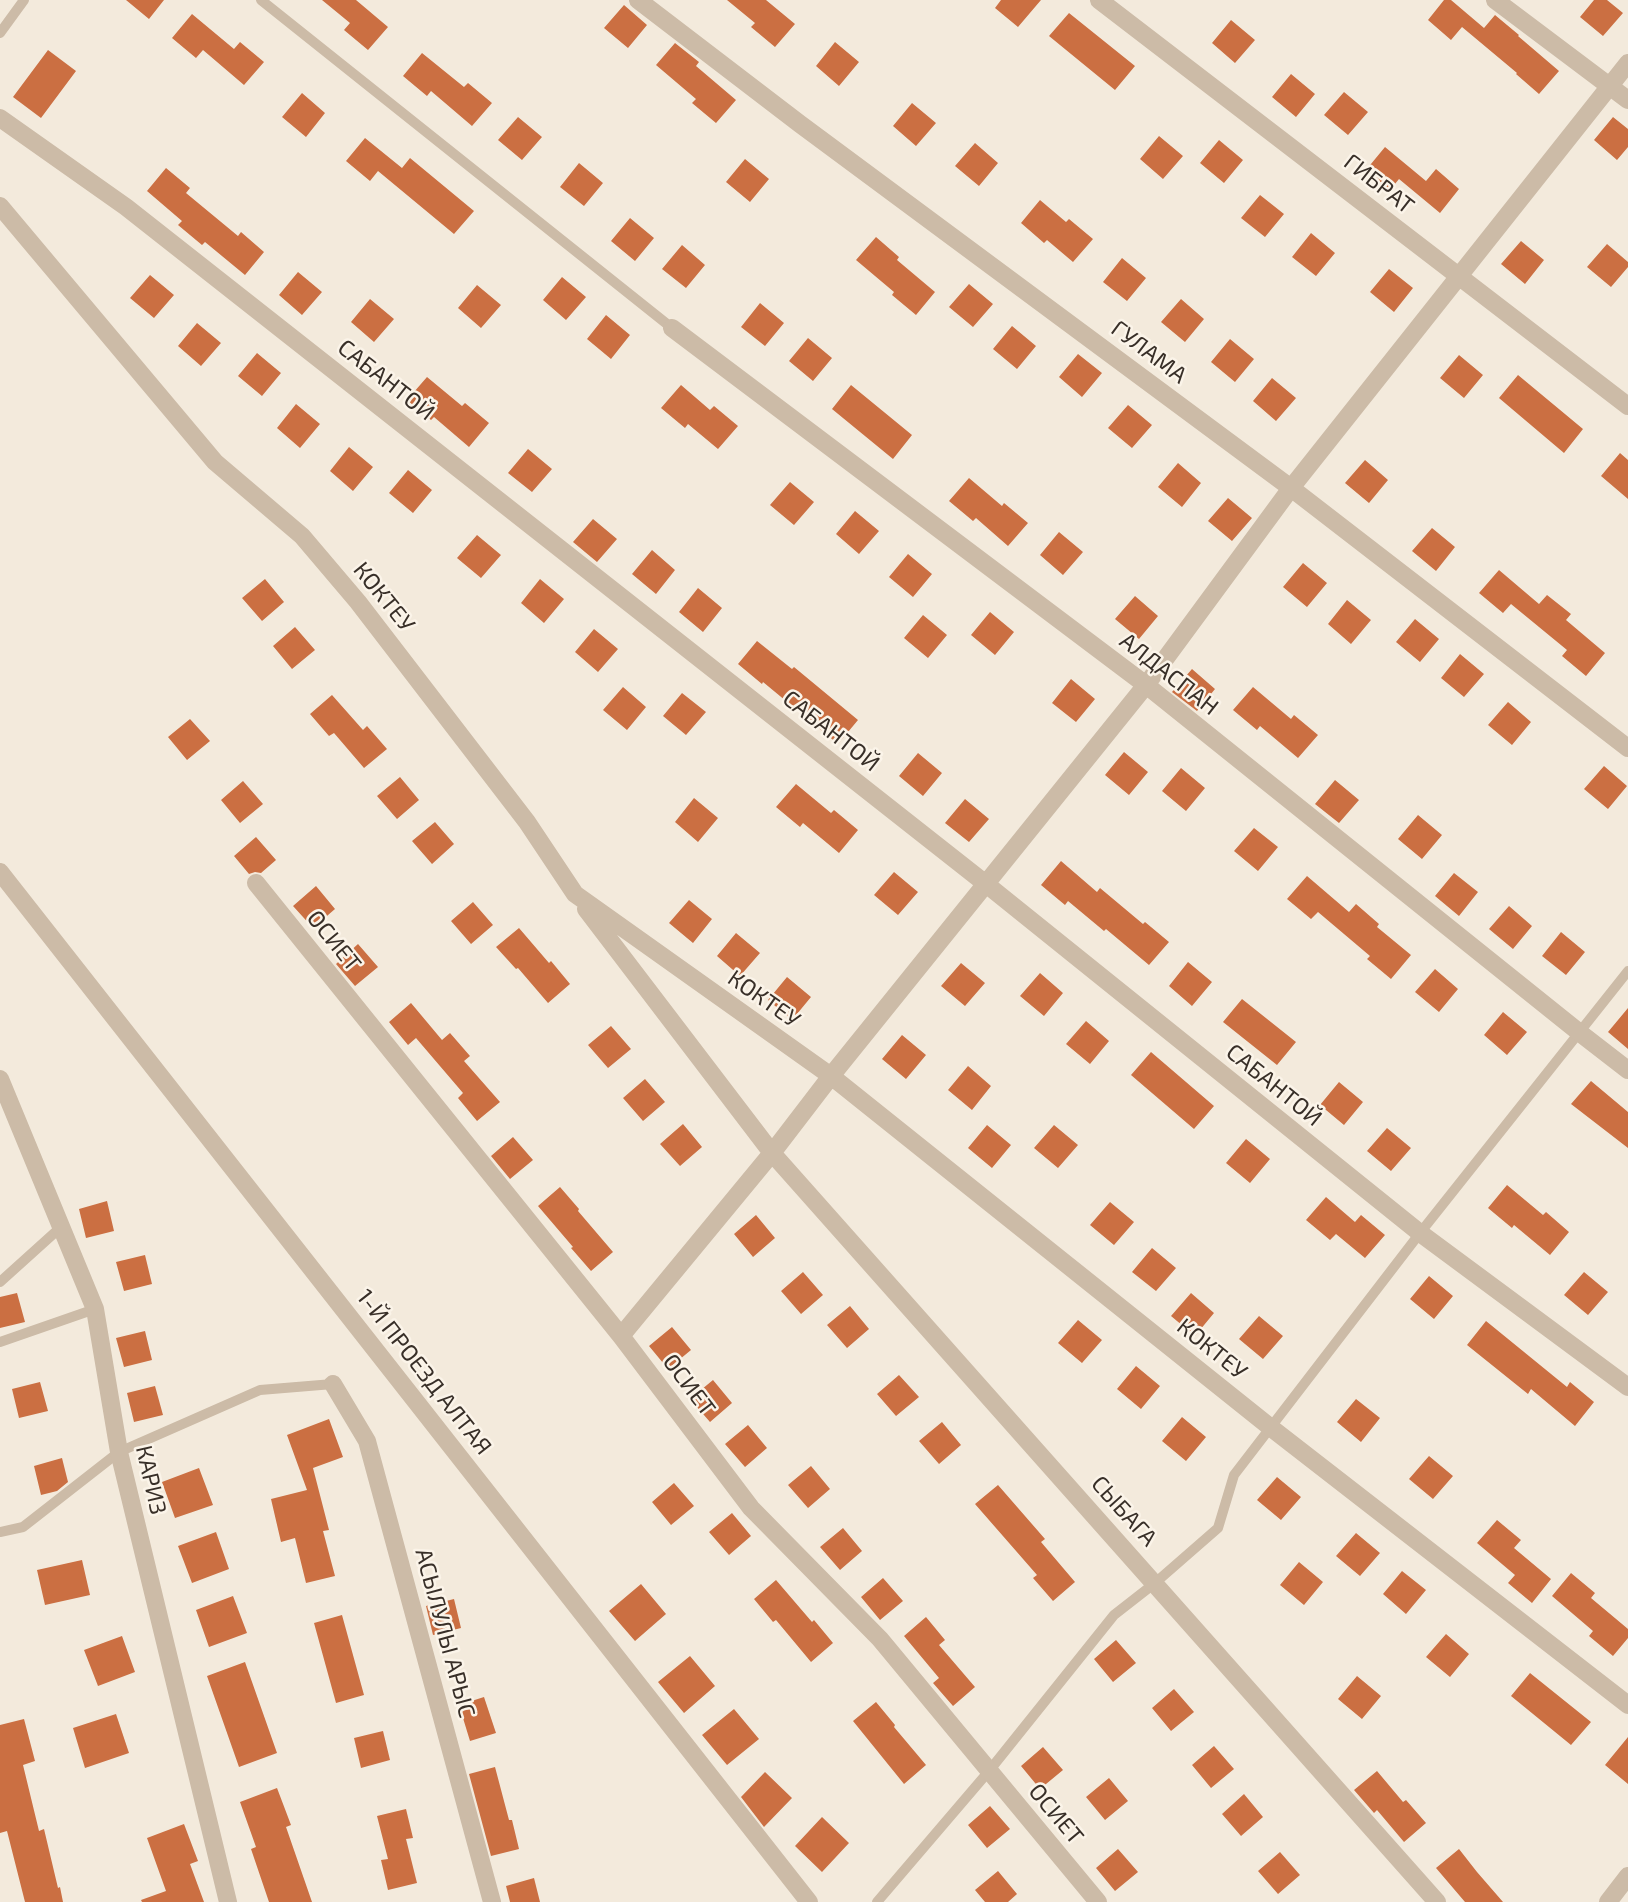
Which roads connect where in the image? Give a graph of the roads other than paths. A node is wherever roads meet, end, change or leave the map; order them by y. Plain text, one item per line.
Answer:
1 (24, 0) edge
2 (261, 0) edge
3 (638, 0) edge
4 (1099, 0) edge
5 (1496, 0) edge
6 (0, 33) edge
7 (1628, 63) edge
8 (1609, 86) junction
9 (1628, 100) edge
10 (0, 118) edge
11 (0, 206) edge
12 (1459, 276) junction
13 (672, 328) joint
14 (1628, 406) edge
15 (1291, 488) junction
16 (1146, 685) junction
17 (1628, 748) edge
18 (0, 872) edge
19 (256, 883) dead end
20 (986, 884) junction
21 (575, 894) junction
22 (1628, 971) edge
23 (1580, 1033) junction
24 (1628, 1070) edge
25 (831, 1076) junction
26 (0, 1079) edge
27 (772, 1153) junction
28 (61, 1227) junction
29 (1420, 1233) junction
30 (0, 1282) edge
31 (94, 1309) junction
32 (621, 1336) junction
33 (0, 1342) edge
34 (333, 1384) joint
35 (1628, 1387) edge
36 (1270, 1427) junction
37 (119, 1452) junction
38 (0, 1532) edge
39 (1155, 1583) junction
40 (1628, 1705) edge
41 (989, 1771) junction
42 (1628, 1876) edge
43 (228, 1902) edge
44 (492, 1902) edge
45 (809, 1902) edge
46 (877, 1902) edge
47 (1098, 1902) edge
48 (1437, 1902) edge
49 (1608, 1902) edge

1 - 6 lane
2 - 13 lane
3 - 15 street, ГУЛАМА
4 - 12 street, ГИБРАТ
5 - 8 street
7 - 8 street
8 - 9 street
8 - 12 street
10 - 20 street, САБАНТОЙ
11 - 21 street, КОКТЕУ
12 - 14 street, ГИБРАТ
12 - 15 street
13 - 16 street, АЛДАСПАН
15 - 16 street
15 - 17 street, ГУЛАМА
16 - 20 street
16 - 23 street, АЛДАСПАН
18 - 45 street, 1-Й ПРОЕЗД АЛТАЯ
19 - 32 street, ОСИЕТ
20 - 25 street
20 - 29 street, САБАНТОЙ
21 - 25 street, КОКТЕУ
21 - 27 street, СЫБАГА
22 - 23 lane
23 - 24 street, АЛДАСПАН
23 - 29 lane
25 - 27 street
25 - 36 street, КОКТЕУ
26 - 28 street, КАРИЗ
27 - 32 street
27 - 39 street, СЫБАГА
28 - 30 lane
28 - 31 street, КАРИЗ
29 - 35 street, САБАНТОЙ
29 - 36 lane
31 - 33 lane
31 - 37 street, КАРИЗ
32 - 41 street, ОСИЕТ
34 - 37 lane
34 - 44 street, АСЫЛУЛЫ АРЫС
36 - 39 lane
36 - 40 street, КОКТЕУ
37 - 38 lane
37 - 43 street, КАРИЗ
39 - 41 lane
39 - 48 street, СЫБАГА
41 - 46 lane
41 - 47 street, ОСИЕТ
42 - 49 street

